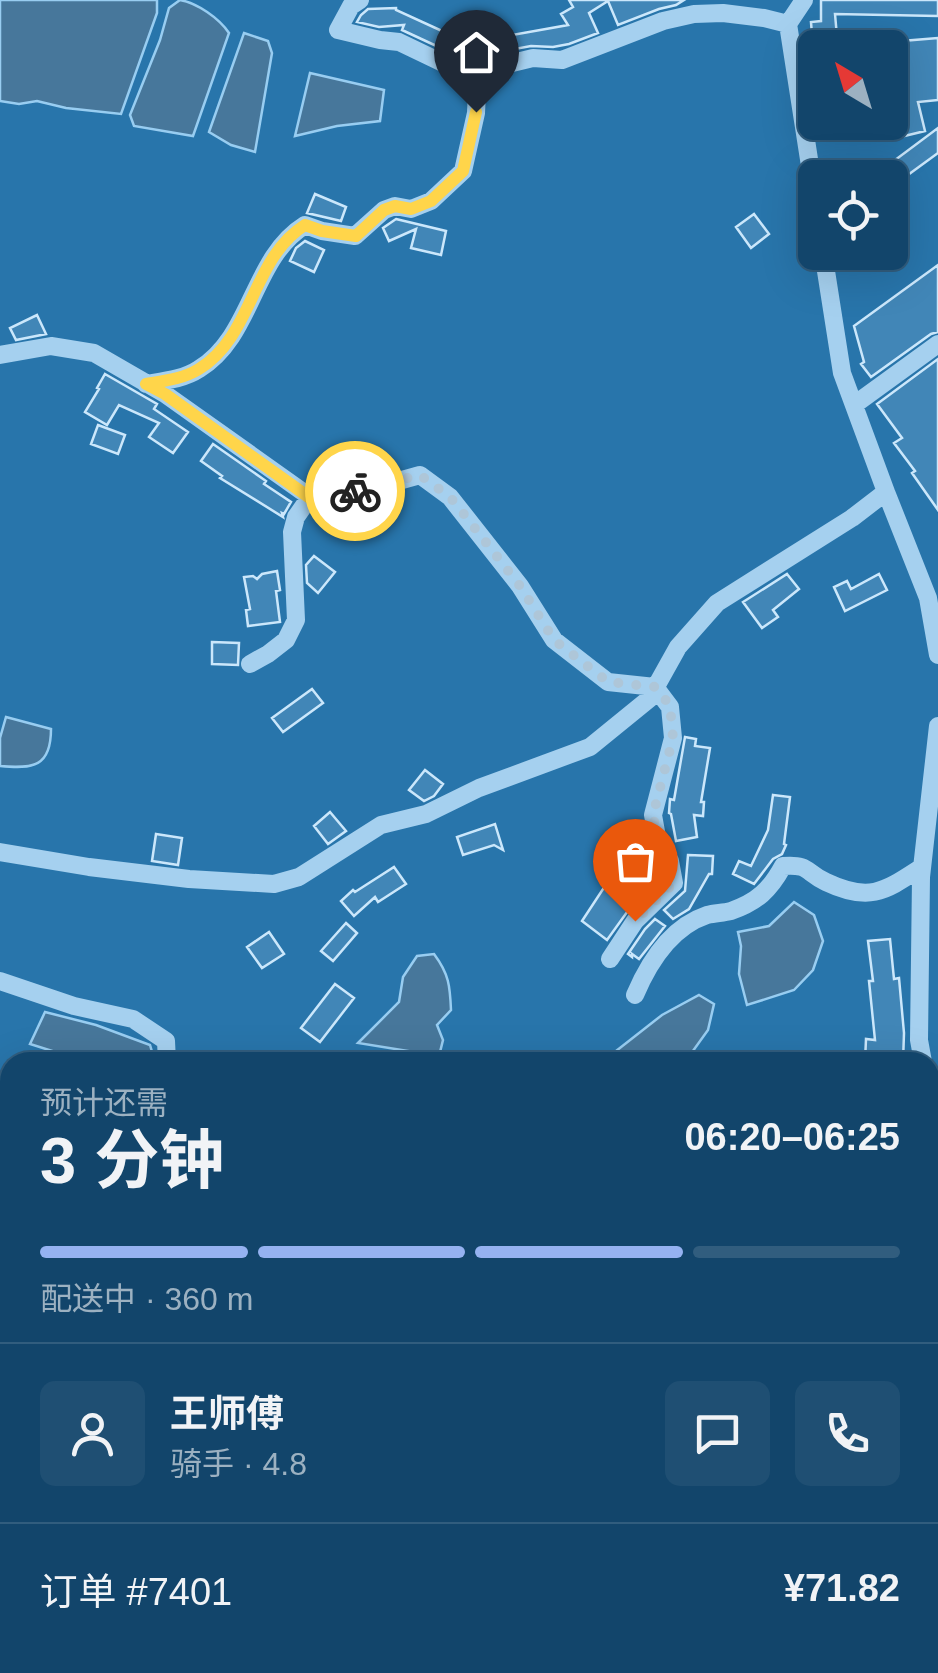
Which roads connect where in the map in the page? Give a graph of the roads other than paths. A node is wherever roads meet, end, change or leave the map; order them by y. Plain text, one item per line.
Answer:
1 (360, 0) edge
2 (804, 0) edge
3 (788, 24) junction
4 (478, 71) junction
5 (809, 160) edge
6 (827, 270) edge
7 (938, 344) edge
8 (0, 355) edge
9 (146, 384) junction
10 (854, 406) junction
11 (886, 492) junction
12 (310, 498) junction
13 (934, 616) edge
14 (938, 655) edge
15 (250, 664) dead end
16 (656, 687) junction
17 (938, 726) edge
18 (0, 852) edge
19 (922, 867) junction
20 (610, 959) dead end
21 (0, 982) edge
22 (635, 995) dead end
23 (167, 1052) edge
24 (921, 1052) edge

1 - 4 street
2 - 3 street
3 - 4 street
3 - 5 street
4 - 9 street
6 - 10 street
7 - 10 street
8 - 9 street
9 - 12 street
10 - 11 street
11 - 13 street
11 - 16 street
12 - 15 street
12 - 16 street
13 - 14 street
16 - 18 street
16 - 20 street
17 - 19 street
19 - 22 street
19 - 24 street
21 - 23 street

